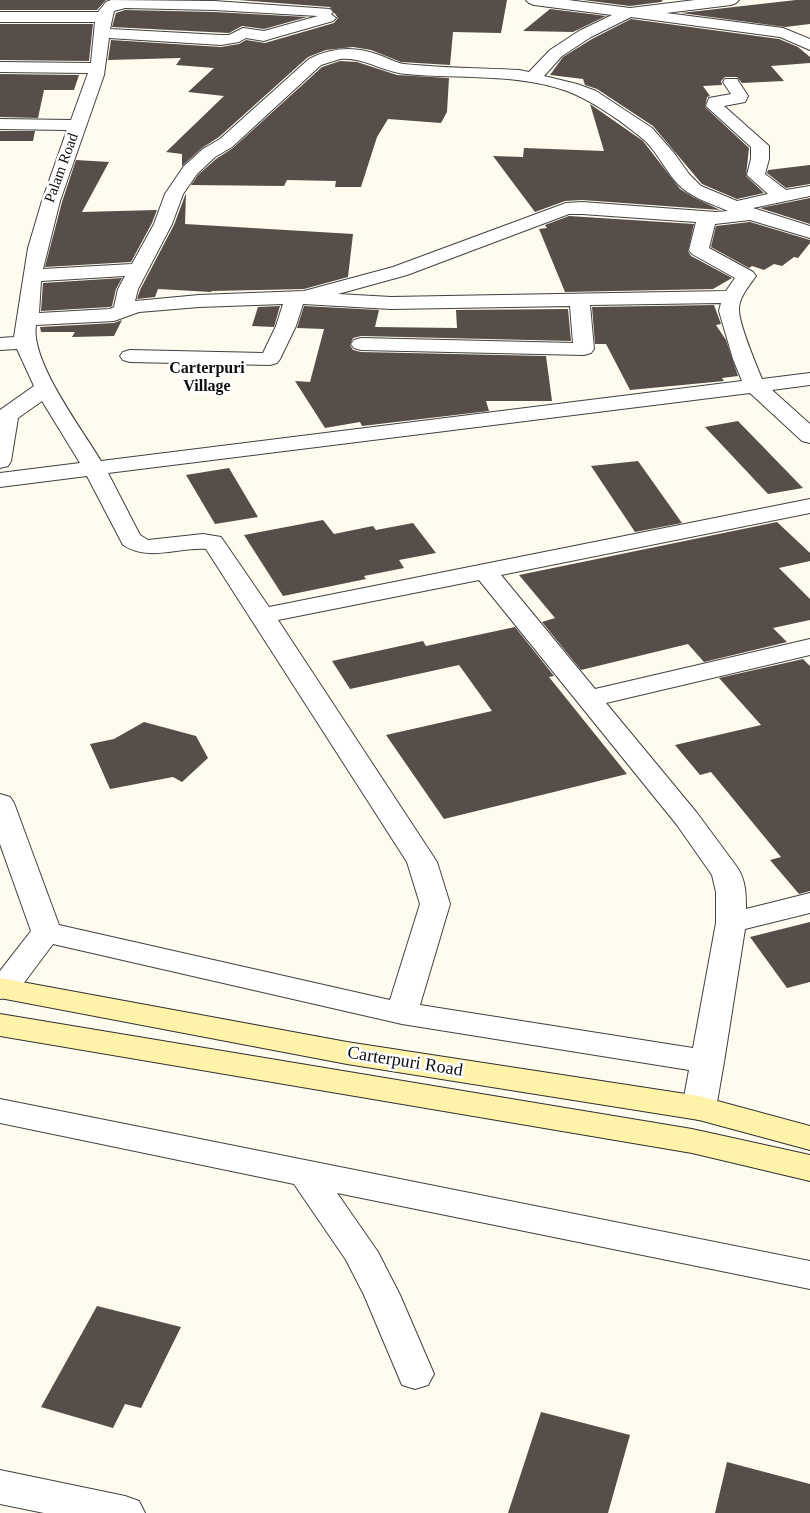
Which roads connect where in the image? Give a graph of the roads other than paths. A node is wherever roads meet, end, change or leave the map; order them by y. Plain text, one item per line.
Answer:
1 (534, 0) edge
2 (731, 0) edge
3 (327, 10) edge
4 (628, 13) junction
5 (0, 17) edge
6 (103, 25) junction
7 (810, 31) edge
8 (787, 34) junction
9 (810, 45) edge
10 (344, 54) junction
11 (0, 67) edge
12 (98, 68) junction
13 (533, 78) junction
14 (731, 82) dead end
15 (0, 124) edge
16 (78, 125) junction
17 (810, 191) edge
18 (782, 196) junction
19 (743, 210) junction
20 (707, 217) junction
21 (810, 232) edge
22 (138, 269) junction
23 (32, 276) junction
24 (732, 297) junction
25 (295, 298) junction
26 (580, 300) junction
27 (123, 310) junction
28 (28, 321) junction
29 (25, 342) junction
30 (0, 344) edge
31 (361, 344) dead end
32 (130, 356) dead end
33 (810, 379) edge
34 (755, 386) junction
35 (46, 388) junction
36 (810, 436) edge
37 (0, 461) edge
38 (94, 468) junction
39 (0, 480) edge
40 (810, 506) edge
41 (484, 570) junction
42 (262, 616) junction
43 (809, 650) edge
44 (588, 699) junction
45 (0, 803) edge
46 (810, 903) edge
47 (732, 923) junction
48 (46, 932) junction
49 (2, 989) edge
50 (402, 1013) junction
51 (0, 1025) edge
52 (708, 1062) junction
53 (699, 1108) junction
54 (0, 1111) edge
55 (810, 1138) edge
56 (810, 1168) edge
57 (305, 1174) junction
58 (810, 1275) edge
59 (416, 1374) dead end
60 (0, 1487) edge
61 (125, 1513) edge

1 - 4 street
2 - 4 street
3 - 6 street
3 - 6 street
3 - 10 street
4 - 8 street
4 - 13 street
5 - 6 street
6 - 12 street, Palam Road
7 - 8 street
8 - 9 street
10 - 13 street
10 - 22 street
11 - 12 street
12 - 16 street, Palam Road
13 - 19 street
14 - 18 street
15 - 16 street
16 - 23 street, Palam Road
17 - 18 street
18 - 19 street
19 - 20 street
19 - 21 street
20 - 24 street
20 - 25 street
22 - 23 street
22 - 27 street
23 - 28 street, Palam Road
24 - 26 street
24 - 34 street
25 - 26 street
25 - 27 street
25 - 32 street
26 - 31 street
27 - 28 street
28 - 29 street, Palam Road
29 - 30 street
29 - 35 street
33 - 34 street
34 - 36 street
34 - 38 street
35 - 37 street
35 - 38 street
38 - 39 street
38 - 42 street
40 - 41 street
41 - 42 street
41 - 44 street
42 - 50 street
43 - 44 street
44 - 47 street
45 - 48 street
46 - 47 street
47 - 52 street
48 - 49 street
48 - 50 street
49 - 53 main road, Carterpuri Road
50 - 52 street
51 - 56 main road, Carterpuri Road
52 - 53 street
53 - 55 main road, Carterpuri Road
54 - 57 street
57 - 58 street
57 - 59 street
60 - 61 street

